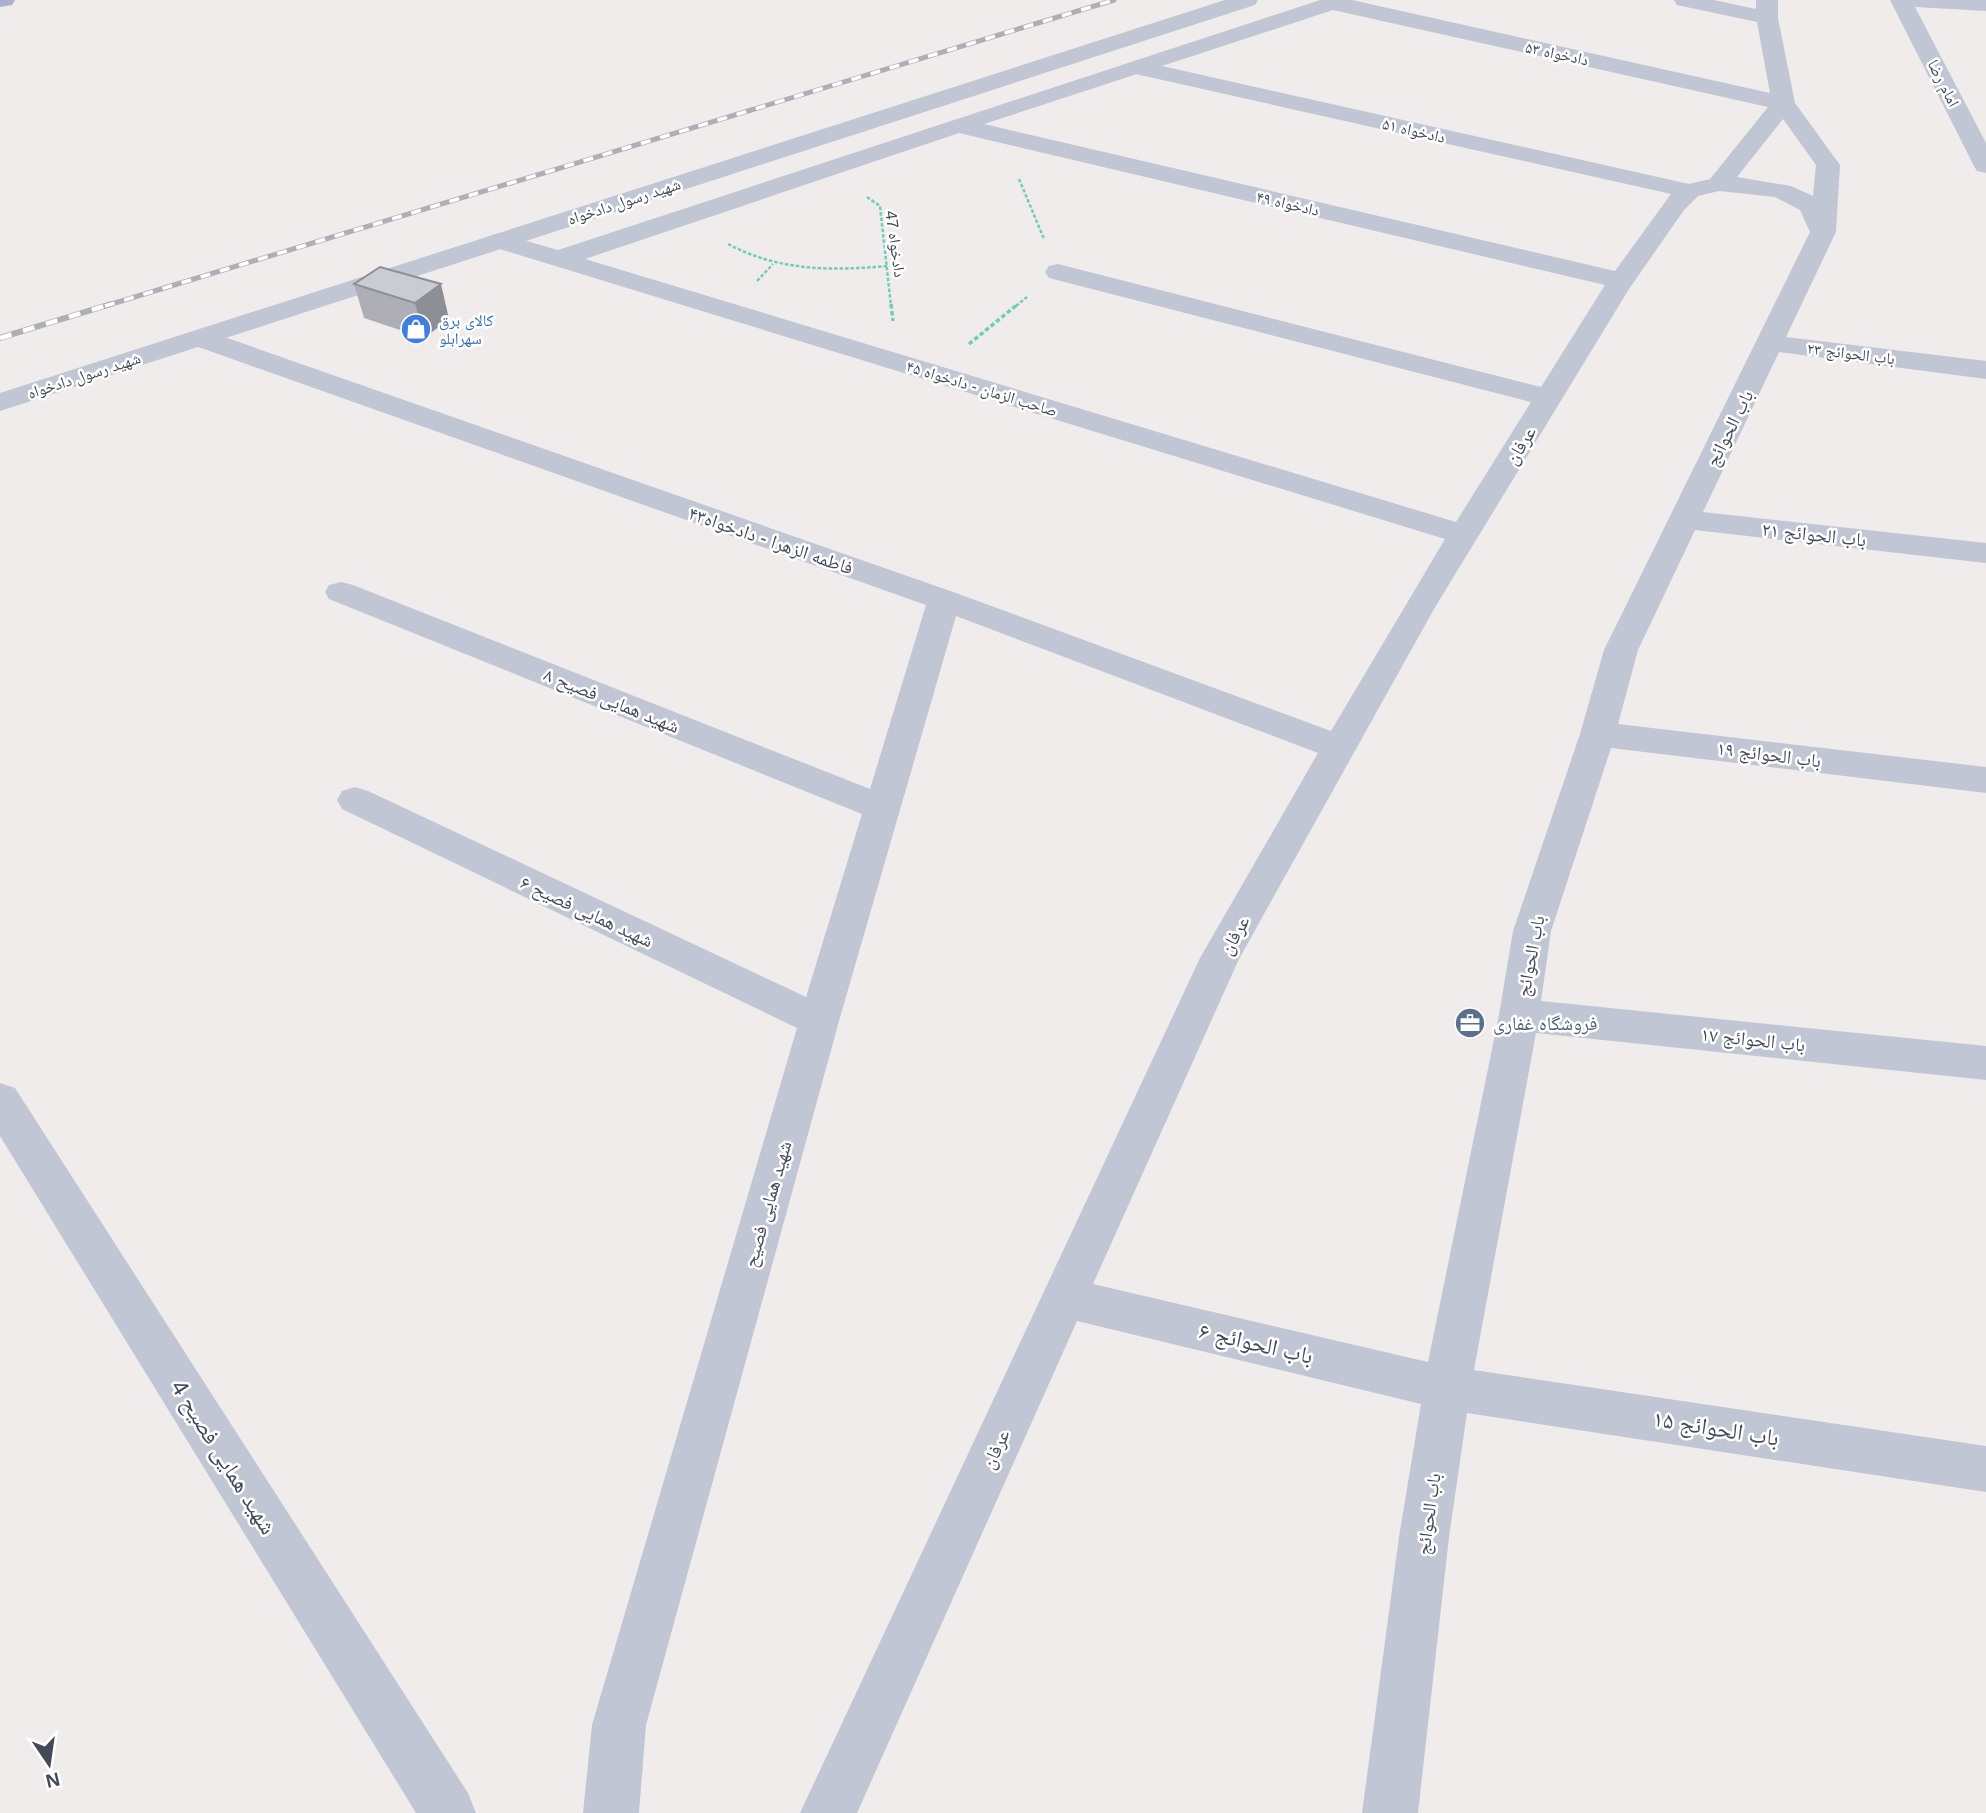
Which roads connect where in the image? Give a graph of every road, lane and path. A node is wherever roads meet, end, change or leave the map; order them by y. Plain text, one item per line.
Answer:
1 (1247, 0) edge
2 (1685, 0) edge
3 (1901, 0) edge
4 (1336, 2) edge
5 (1986, 5) edge
6 (1767, 9) edge
7 (1139, 68) junction
8 (1783, 103) junction
9 (954, 125) junction
10 (1001, 136) junction
11 (1986, 166) edge
12 (818, 170) junction
13 (1704, 188) junction
14 (1823, 232) junction
15 (720, 239) dead end
16 (499, 241) junction
17 (558, 259) junction
18 (887, 266) junction
19 (1058, 272) junction
20 (1622, 281) junction
21 (200, 338) junction
22 (1771, 343) junction
23 (885, 358) junction
24 (1986, 370) edge
25 (933, 373) junction
26 (1549, 398) junction
27 (0, 402) edge
28 (1683, 519) junction
29 (1464, 535) junction
30 (1986, 553) edge
31 (341, 592) dead end
32 (944, 600) junction
33 (1598, 734) junction
34 (1340, 748) junction
35 (1986, 780) edge
36 (355, 800) dead end
37 (883, 808) junction
38 (1519, 1015) junction
39 (819, 1021) junction
40 (1986, 1063) edge
41 (0, 1100) edge
42 (1064, 1298) junction
43 (1447, 1388) junction
44 (1986, 1469) edge
45 (447, 1813) edge
46 (611, 1813) edge
47 (828, 1813) edge
48 (1390, 1813) edge

1 - 16 street, شهید رسول دادخواه
2 - 6 street
3 - 5 street
3 - 11 street, امام رضا
4 - 7 street
4 - 8 street, دادخواه ۵۳
6 - 8 street, باب الحوائج
7 - 9 street
7 - 13 street, دادخواه ۵۱
8 - 13 street, عرفان
8 - 14 street, باب الحوائج
9 - 10 street, دادخواه ۴۹
9 - 12 street
10 - 19 path
10 - 20 street, دادخواه ۴۹
12 - 17 street
12 - 18 path, دادخواه 47
13 - 14 street
13 - 20 street, عرفان
14 - 22 street, باب الحوائج
15 - 18 path
16 - 17 street, صاحب الزمان - دادخواه ۴۵
16 - 21 street, شهید رسول دادخواه
17 - 23 street, صاحب الزمان - دادخواه ۴۵
18 - 23 path, دادخواه 47
19 - 25 path
19 - 26 street
20 - 26 street, عرفان
21 - 27 street, شهید رسول دادخواه
21 - 32 street, فاطمه الزهرا - دادخواه۴۳
22 - 24 street, باب الحوائج ۲۳
22 - 28 street, باب الحوائج
23 - 25 street, صاحب الزمان - دادخواه ۴۵
25 - 29 street, صاحب الزمان - دادخواه ۴۵
26 - 29 street, عرفان
28 - 30 street, باب الحوائج ۲۱
28 - 33 street, باب الحوائج
29 - 34 street, عرفان
31 - 37 street, شهید همایی فصیح ۸
32 - 34 street, فاطمه الزهرا - دادخواه۴۳
32 - 37 street, شهید همایی فصیح
33 - 35 street, باب الحوائج ۱۹
33 - 38 street, باب الحوائج
34 - 42 street, عرفان
36 - 39 street, شهید همایی فصیح ۶
37 - 39 street, شهید همایی فصیح
38 - 40 street, باب الحوائج ۱۷
38 - 43 street, باب الحوائج
39 - 46 street, شهید همایی فصیح
41 - 45 street, شهید همایی فصیح 4
42 - 43 street, باب الحوائج ۶
42 - 47 street, عرفان
43 - 44 street, باب الحوائج ۱۵
43 - 48 street, باب الحوائج

